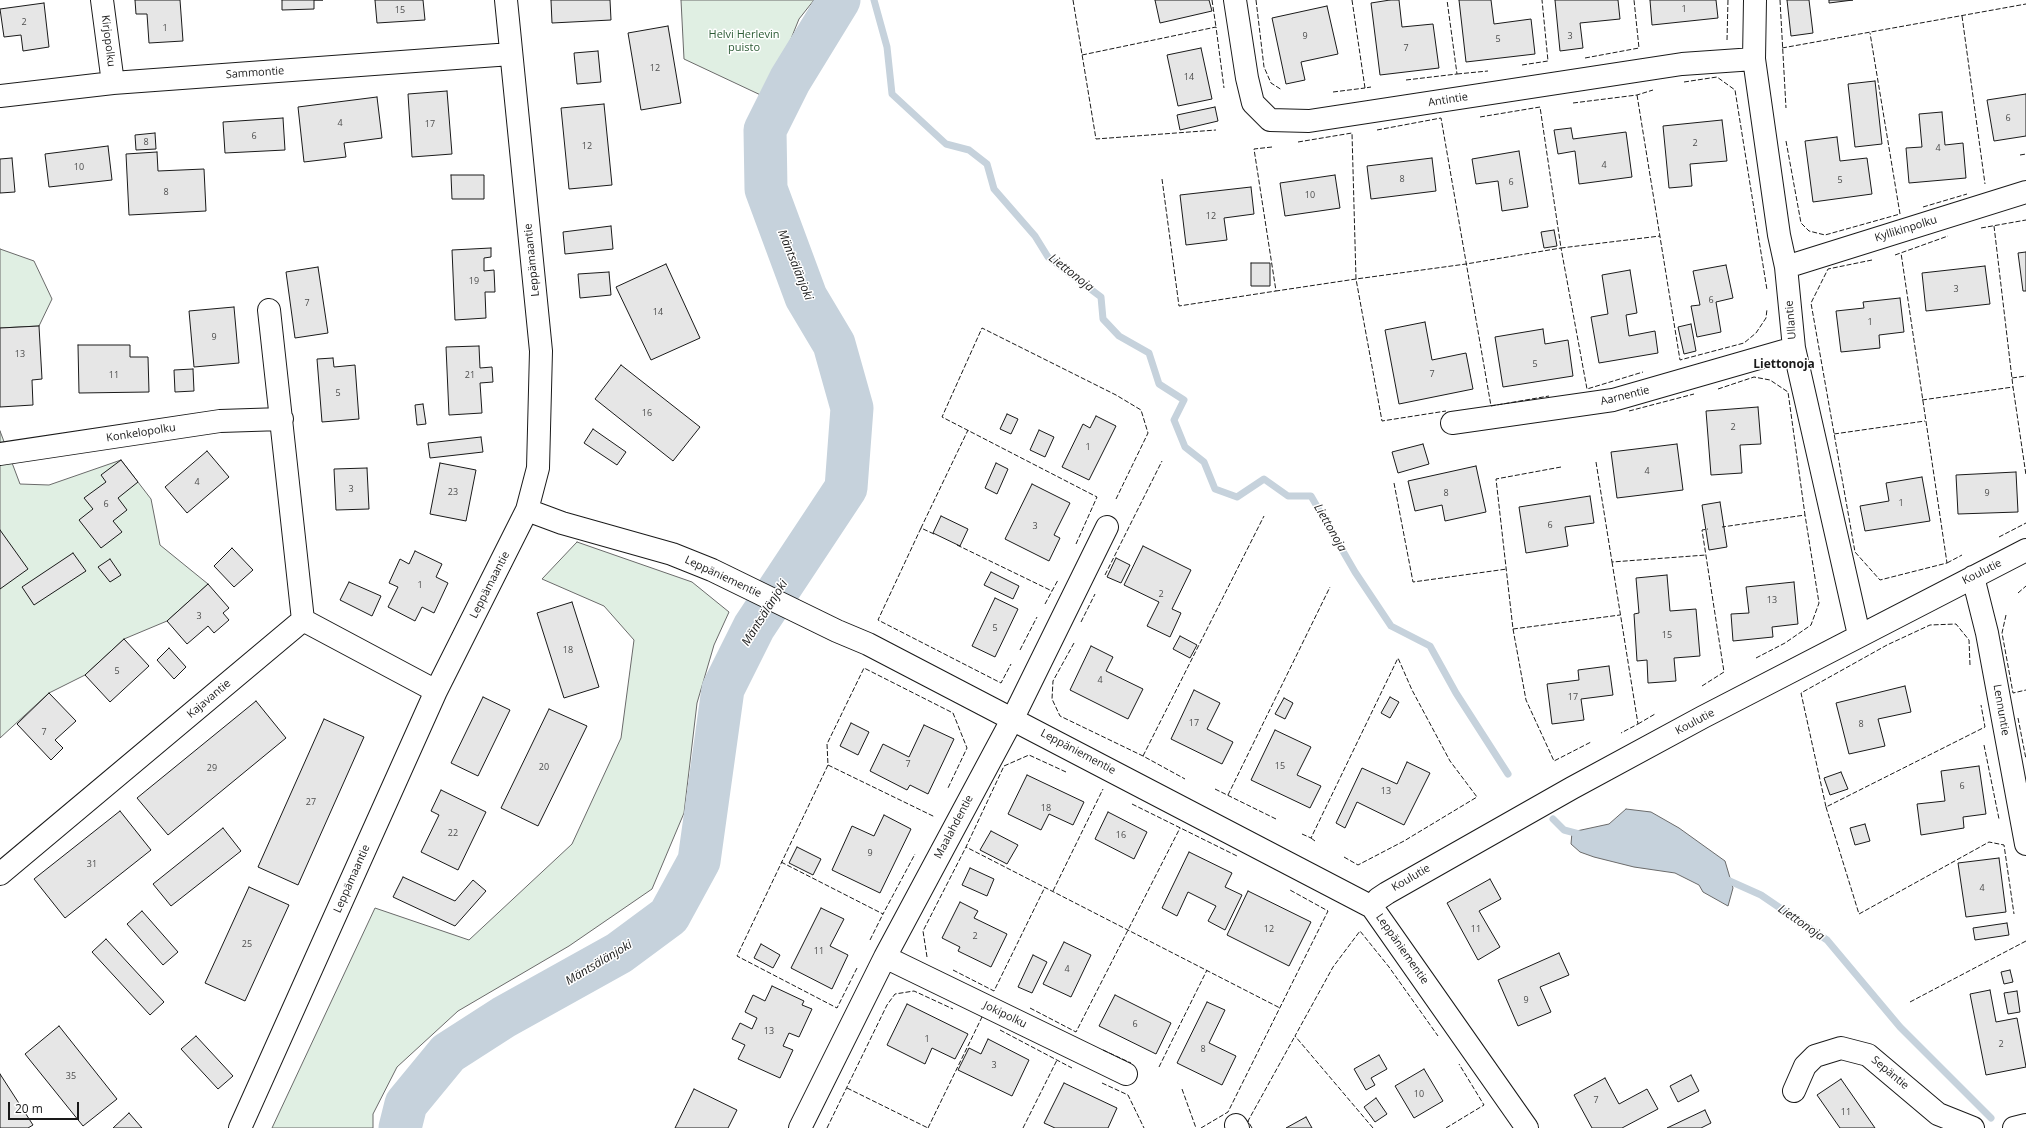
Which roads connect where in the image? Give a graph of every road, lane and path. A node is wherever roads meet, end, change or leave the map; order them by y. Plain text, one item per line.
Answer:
1 (102, 0) edge
2 (506, 0) edge
3 (1235, 0) edge
4 (1755, 0) edge
5 (511, 54) junction
6 (1754, 59) junction
7 (113, 83) junction
8 (0, 96) edge
9 (2026, 192) edge
10 (1786, 267) junction
11 (269, 310) dead end
12 (1794, 348) junction
13 (282, 420) junction
14 (1452, 424) dead end
15 (0, 454) edge
16 (528, 510) junction
17 (1107, 527) dead end
18 (2026, 550) edge
19 (1973, 577) junction
20 (303, 620) junction
21 (1859, 635) junction
22 (436, 691) junction
23 (1013, 718) junction
24 (2026, 844) edge
25 (0, 874) edge
26 (1372, 907) junction
27 (885, 957) junction
28 (1126, 1074) dead end
29 (1794, 1090) dead end
30 (2026, 1125) edge
31 (240, 1128) edge
32 (800, 1128) edge
33 (1527, 1128) edge
34 (1973, 1128) edge
35 (2014, 1128) edge

1 - 7 street, Kirjopolku
2 - 5 street, Leppämaantie
3 - 6 street, Antintie
4 - 6 street, Ullantie
5 - 7 street, Sammontie
5 - 16 street, Leppämaantie
6 - 10 street, Ullantie
7 - 8 street, Sammontie
9 - 10 street, Kyllikinpolku
10 - 12 street, Ullantie
11 - 13 street
12 - 14 street, Aarnentie
12 - 21 street, Ullantie
13 - 15 street, Konkelopolku
13 - 20 street
16 - 22 street, Leppämaantie
16 - 23 street, Leppäniementie
17 - 23 street, Maalahdentie
18 - 19 street, Koulutie
19 - 21 street, Koulutie
19 - 24 street, Lennuntie
20 - 22 street
20 - 25 street, Kajavantie
21 - 26 street, Koulutie
22 - 31 street, Leppämaantie
23 - 26 street, Leppäniementie
23 - 27 street, Maalahdentie
26 - 33 street, Leppäniementie
27 - 28 street, Jokipolku
27 - 32 street, Maalahdentie
29 - 34 street, Sepäntie
30 - 35 street

